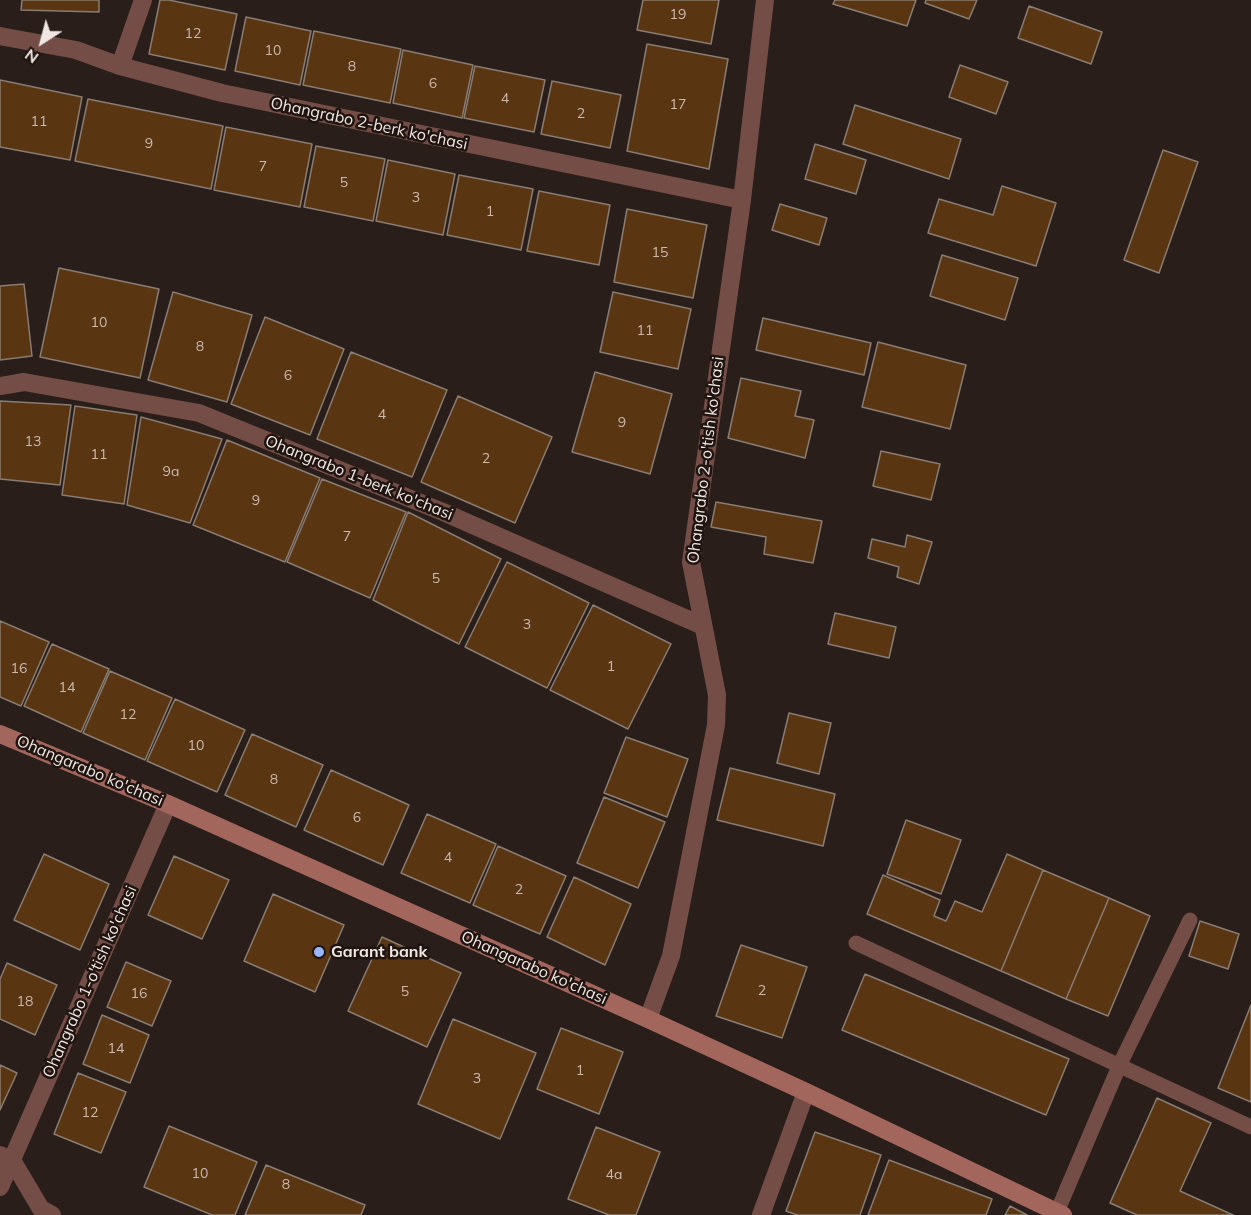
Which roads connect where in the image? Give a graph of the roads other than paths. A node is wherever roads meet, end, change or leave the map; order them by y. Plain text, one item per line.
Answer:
1 (143, 0) edge
2 (765, 0) edge
3 (0, 36) edge
4 (120, 66) junction
5 (742, 200) junction
6 (0, 386) edge
7 (703, 626) junction
8 (0, 734) edge
9 (168, 804) junction
10 (1190, 920) dead end
11 (856, 943) dead end
12 (648, 1019) junction
13 (1120, 1064) junction
14 (806, 1092) junction
15 (1251, 1127) edge
16 (6, 1158) edge
17 (0, 1187) edge
18 (1060, 1214) edge
19 (52, 1215) edge
20 (761, 1215) edge

1 - 4 street
2 - 5 street, Ohangrabo 2-o'tish ko'chasi
3 - 4 street, Ohangrabo 2-berk ko'chasi
4 - 5 street, Ohangrabo 2-berk ko'chasi
5 - 7 street, Ohangrabo 2-o'tish ko'chasi
6 - 7 street, Ohangrabo 1-berk ko'chasi
7 - 12 street, Ohangrabo 2-o'tish ko'chasi
8 - 9 street, Ohangarabo ko'chasi
9 - 12 street, Ohangarabo ko'chasi
9 - 16 street, Ohangrabo 1-o'tish ko'chasi
10 - 13 lane
11 - 13 lane
12 - 14 street, Ohangarabo ko'chasi
13 - 15 lane
13 - 18 lane
14 - 18 street, Ohangarabo ko'chasi
14 - 20 street
16 - 17 street, Ohangrabo 1-o'tish ko'chasi
16 - 19 street

